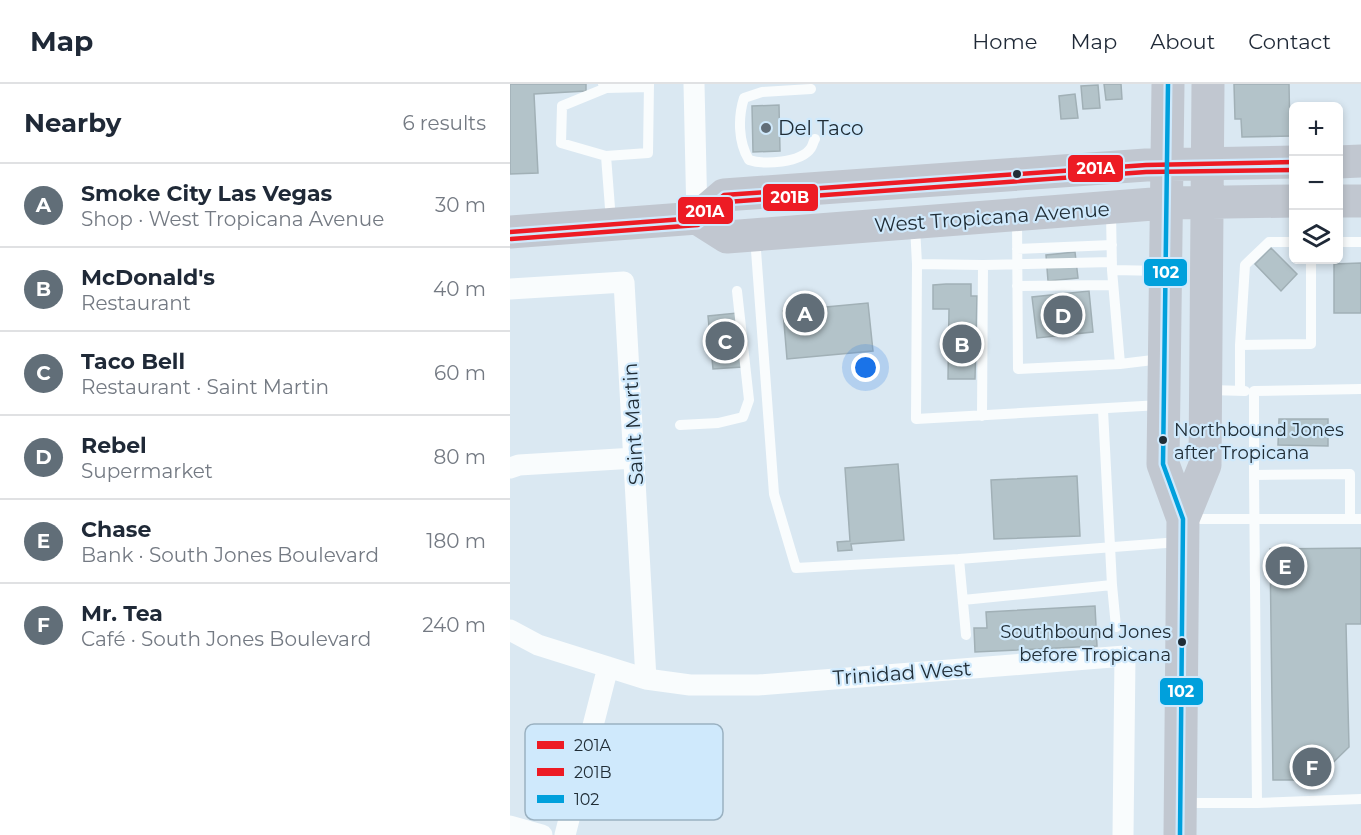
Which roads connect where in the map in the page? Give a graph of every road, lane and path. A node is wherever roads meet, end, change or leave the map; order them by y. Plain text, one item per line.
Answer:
1 (694, 84) edge
2 (1168, 84) edge
3 (1208, 84) edge
4 (649, 85) edge
5 (604, 86) edge
6 (811, 89) dead end
7 (814, 139) dead end
8 (606, 156) junction
9 (1361, 161) edge
10 (1289, 162) edge
11 (1343, 162) edge
12 (1206, 163) junction
13 (1167, 165) junction
14 (1289, 201) edge
15 (1343, 201) edge
16 (1361, 201) edge
17 (1166, 203) junction
18 (1206, 203) junction
19 (1111, 208) junction
20 (1017, 215) junction
21 (697, 218) junction
22 (915, 223) junction
23 (612, 224) junction
24 (510, 232) edge
25 (755, 235) junction
26 (1289, 242) edge
27 (1343, 242) edge
28 (1361, 242) edge
29 (1112, 245) junction
30 (1017, 249) junction
31 (917, 264) junction
32 (1017, 264) junction
33 (1311, 264) edge
34 (983, 265) junction
35 (1112, 266) junction
36 (1165, 271) junction
37 (1113, 285) junction
38 (1017, 286) junction
39 (510, 289) edge
40 (737, 291) dead end
41 (1240, 345) junction
42 (1164, 358) junction
43 (1120, 364) junction
44 (1361, 389) edge
45 (1206, 390) junction
46 (1240, 391) junction
47 (1254, 391) junction
48 (1163, 405) junction
49 (1103, 410) junction
50 (982, 416) junction
51 (680, 424) dead end
52 (635, 458) junction
53 (510, 468) edge
54 (1254, 474) junction
55 (1255, 519) junction
56 (1356, 519) edge
57 (1183, 530) junction
58 (1111, 546) junction
59 (959, 559) junction
60 (1112, 585) junction
61 (963, 600) junction
62 (1116, 627) dead end
63 (510, 630) edge
64 (966, 635) dead end
65 (608, 667) junction
66 (646, 680) junction
67 (593, 724) edge
68 (1361, 799) edge
69 (1180, 803) junction
70 (1257, 803) junction
71 (569, 820) edge
72 (510, 826) edge
73 (542, 835) edge
74 (565, 835) edge
75 (1123, 835) edge
76 (1180, 835) edge

1 - 21 street
2 - 13 main road
3 - 12 main road
4 - 5 lane
4 - 8 lane
5 - 8 lane
6 - 7 lane
8 - 23 lane
9 - 11 main road
10 - 12 main road, West Tropicana Avenue
12 - 13 main road, West Tropicana Avenue
12 - 18 main road
13 - 17 main road
13 - 21 main road, West Tropicana Avenue
14 - 18 main road, West Tropicana Avenue
15 - 16 main road
17 - 18 main road, West Tropicana Avenue
17 - 19 main road, West Tropicana Avenue
17 - 36 main road
18 - 45 main road
19 - 20 main road, West Tropicana Avenue
19 - 29 lane
20 - 22 main road, West Tropicana Avenue
20 - 30 lane
21 - 23 main road
21 - 25 main road, West Tropicana Avenue
22 - 25 main road, West Tropicana Avenue
22 - 31 lane
23 - 24 main road
25 - 59 lane
26 - 41 lane
27 - 28 lane
29 - 30 lane
29 - 35 lane
30 - 32 lane
31 - 34 lane
31 - 50 lane
32 - 34 lane
32 - 35 lane
32 - 38 lane
33 - 41 lane
34 - 50 lane
35 - 36 lane
35 - 37 lane
36 - 42 main road
37 - 38 lane
37 - 43 lane
38 - 43 lane
39 - 52 street, Saint Martin
40 - 51 lane
41 - 46 lane
42 - 43 lane
42 - 48 main road
44 - 47 lane
45 - 46 lane
45 - 57 main road
46 - 47 lane
47 - 54 lane
48 - 49 lane
48 - 57 main road
49 - 50 lane
49 - 58 lane
52 - 53 street
52 - 66 street, Saint Martin
54 - 55 lane
54 - 56 lane
55 - 56 lane
55 - 57 lane
55 - 70 lane
57 - 58 lane
57 - 69 main road
58 - 59 lane
58 - 60 lane
59 - 61 lane
60 - 61 lane
60 - 62 lane
61 - 64 lane
63 - 65 street, Trinidad West
65 - 66 street, Trinidad West
65 - 67 street
66 - 75 street, Trinidad West
68 - 70 lane
69 - 70 lane
69 - 76 main road
71 - 74 street
72 - 73 street

